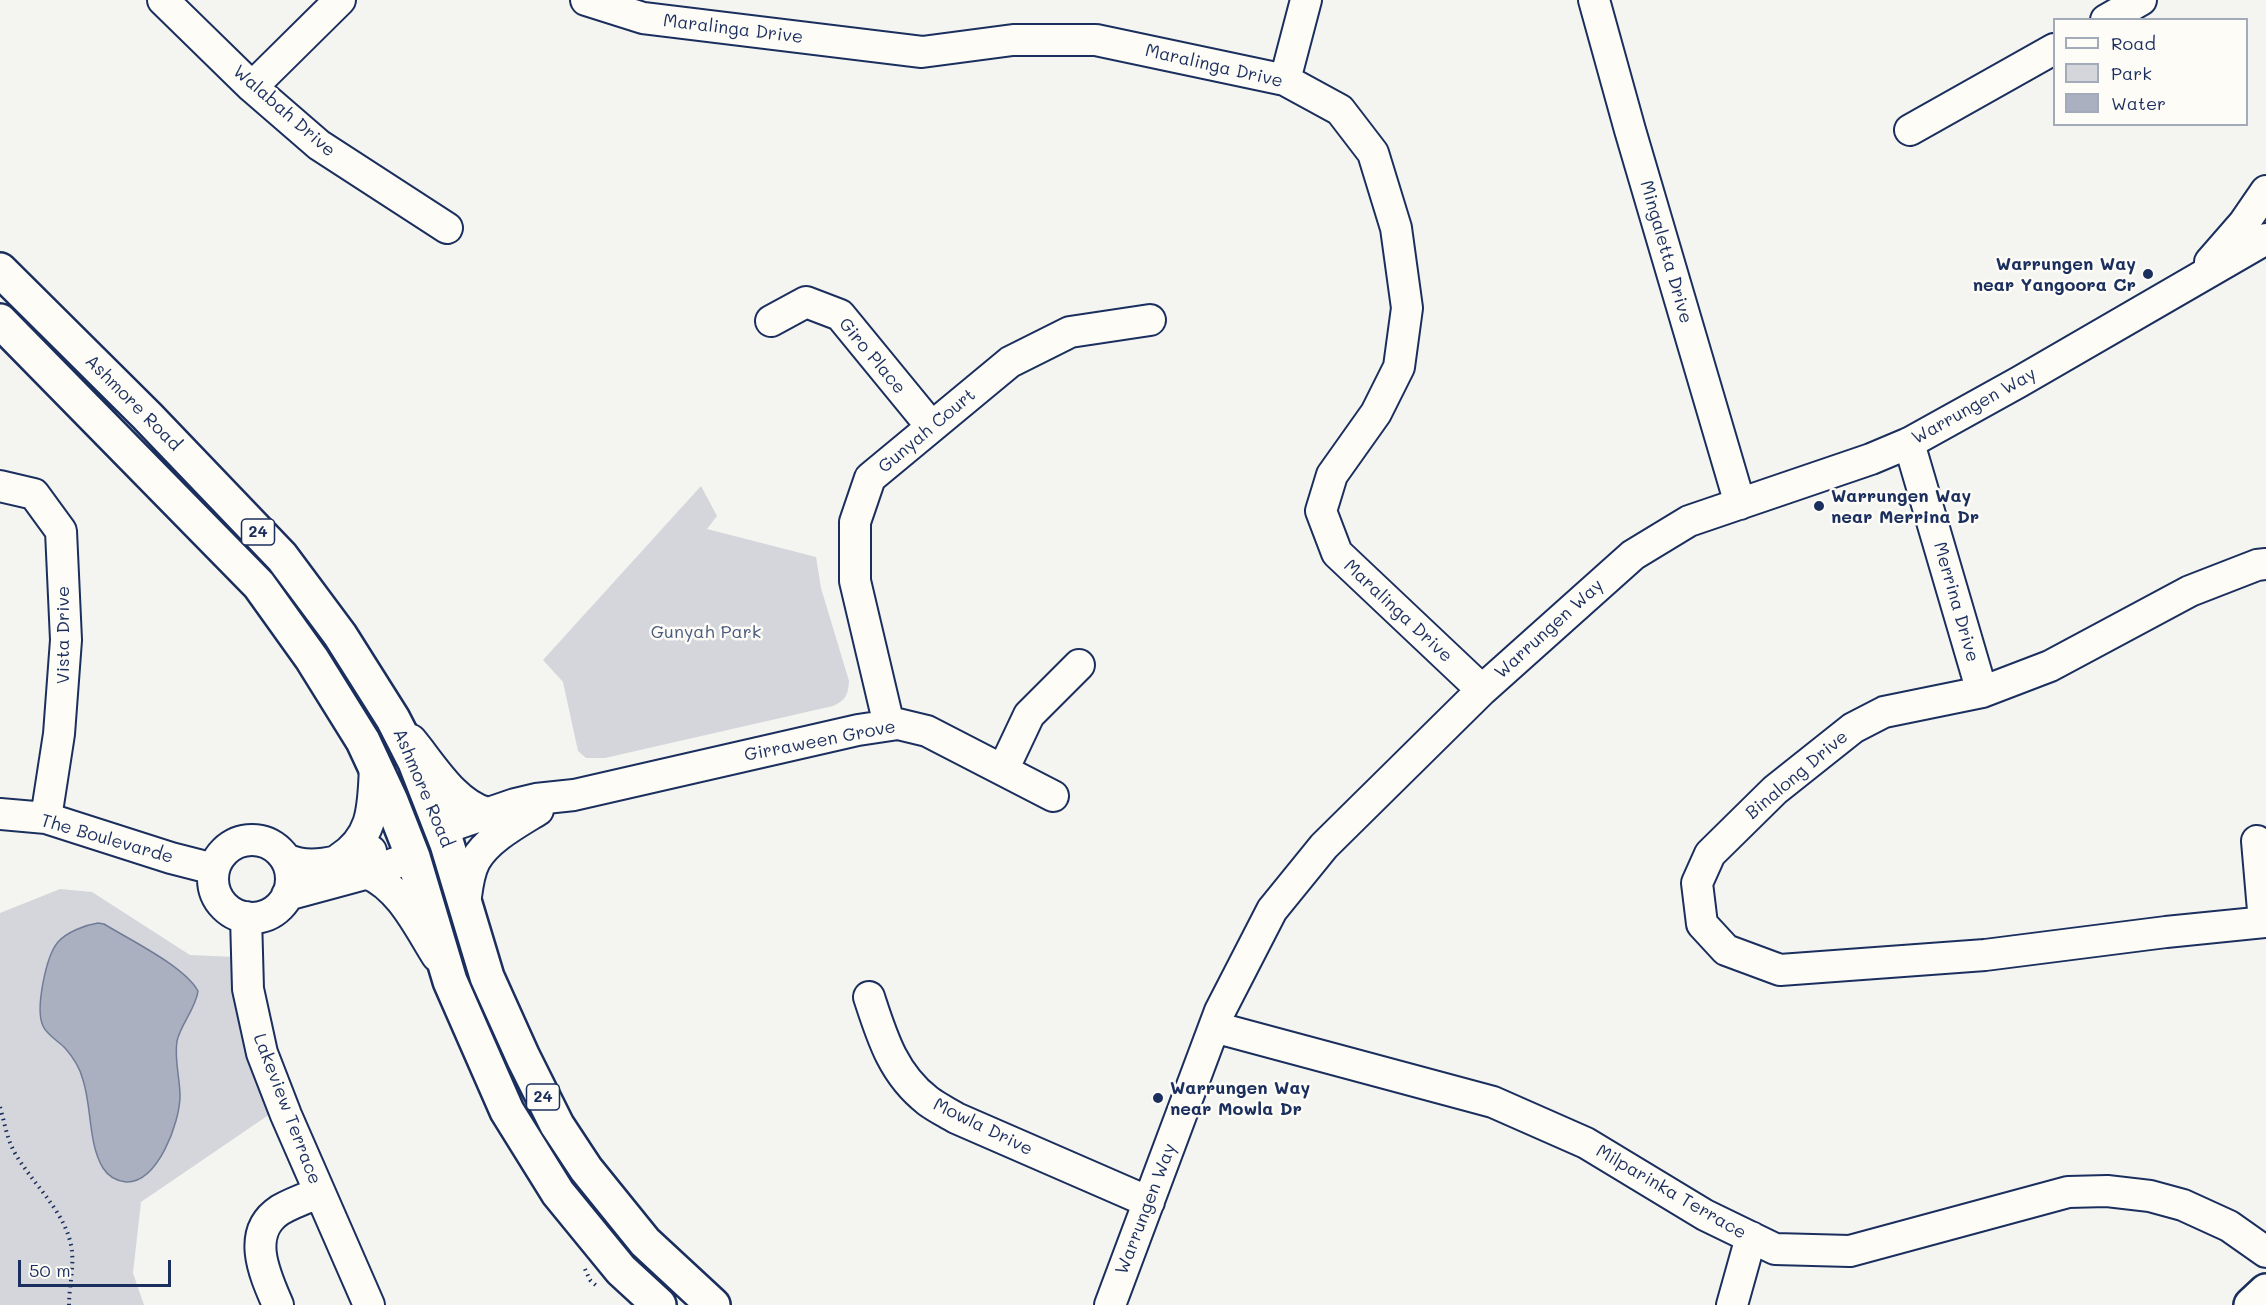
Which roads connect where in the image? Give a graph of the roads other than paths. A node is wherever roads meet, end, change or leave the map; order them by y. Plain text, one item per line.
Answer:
1 (163, 0) edge
2 (340, 0) edge
3 (586, 0) edge
4 (1306, 0) edge
5 (1594, 0) edge
6 (2141, 0) edge
7 (2110, 18) edge
8 (2053, 50) edge
9 (1285, 80) junction
10 (252, 87) junction
11 (1910, 130) dead end
12 (2266, 191) edge
13 (447, 228) dead end
14 (2266, 238) edge
15 (0, 270) edge
16 (2192, 282) junction
17 (1150, 320) dead end
18 (0, 321) edge
19 (771, 321) dead end
20 (931, 426) junction
21 (1909, 443) junction
22 (0, 486) edge
23 (1740, 504) junction
24 (2266, 564) edge
25 (1079, 665) dead end
26 (1482, 690) junction
27 (1982, 692) junction
28 (393, 719) junction
29 (889, 725) junction
30 (375, 766) junction
31 (1003, 770) junction
32 (574, 795) junction
33 (1053, 796) dead end
34 (538, 810) junction
35 (487, 813) junction
36 (0, 814) edge
37 (46, 818) junction
38 (444, 837) junction
39 (2257, 841) dead end
40 (410, 849) junction
41 (286, 859) junction
42 (336, 861) junction
43 (214, 869) junction
44 (367, 873) junction
45 (287, 896) junction
46 (465, 904) junction
47 (246, 917) junction
48 (2265, 922) edge
49 (448, 974) junction
50 (869, 997) dead end
51 (1214, 1027) junction
52 (319, 1193) junction
53 (1149, 1202) junction
54 (1751, 1237) junction
55 (2266, 1252) edge
56 (2266, 1291) edge
57 (278, 1305) edge
58 (369, 1305) edge
59 (659, 1305) edge
60 (713, 1305) edge
61 (1110, 1305) edge
62 (1732, 1305) edge
63 (2251, 1305) edge

1 - 10 street, Walabah Drive
2 - 10 street
3 - 9 street, Maralinga Drive
4 - 9 street
5 - 23 street, Mingaletta Drive
6 - 7 street
8 - 11 street
9 - 26 street, Maralinga Drive
10 - 13 street, Walabah Drive
12 - 16 street
14 - 16 street, Warrungen Way
15 - 28 main road, Ashmore Road / 24
16 - 21 street, Warrungen Way
17 - 20 street, Gunyah Court
18 - 30 main road, Ashmore Road / 24
19 - 20 street, Giro Place
20 - 29 street, Gunyah Court
21 - 23 street, Warrungen Way
21 - 27 street, Merrina Drive
22 - 37 street, Vista Drive
23 - 26 street, Warrungen Way
24 - 27 street, Binalong Drive
25 - 31 street
26 - 51 street, Warrungen Way
27 - 48 street, Binalong Drive
28 - 35 street
28 - 38 main road, Ashmore Road / 24
29 - 31 street, Girraween Grove
29 - 32 street, Girraween Grove
30 - 40 main road, Ashmore Road / 24
30 - 42 street
31 - 33 street, Girraween Grove
32 - 34 street, Girraween Grove
32 - 35 street, Girraween Grove
34 - 38 street, Girraween Grove
34 - 46 street
35 - 38 street, Girraween Grove
36 - 37 street, The Boulevarde
37 - 43 street, The Boulevarde
38 - 40 main road
38 - 46 main road, Ashmore Road / 24
39 - 48 street
40 - 42 street
40 - 44 street
40 - 49 main road, Ashmore Road / 24
41 - 42 street
41 - 43 street
41 - 45 street
43 - 47 street
44 - 45 street
44 - 49 street
45 - 47 street
46 - 60 main road, Ashmore Road / 24
47 - 52 street, Lakeview Terrace
49 - 59 main road, Ashmore Road / 24
50 - 53 street, Mowla Drive
51 - 53 street, Warrungen Way
51 - 54 street, Milparinka Terrace
52 - 57 street, Lakeview Terrace
52 - 58 street, Lakeview Terrace
53 - 61 street, Warrungen Way
54 - 55 street, Milparinka Terrace
54 - 62 street
56 - 63 main road

